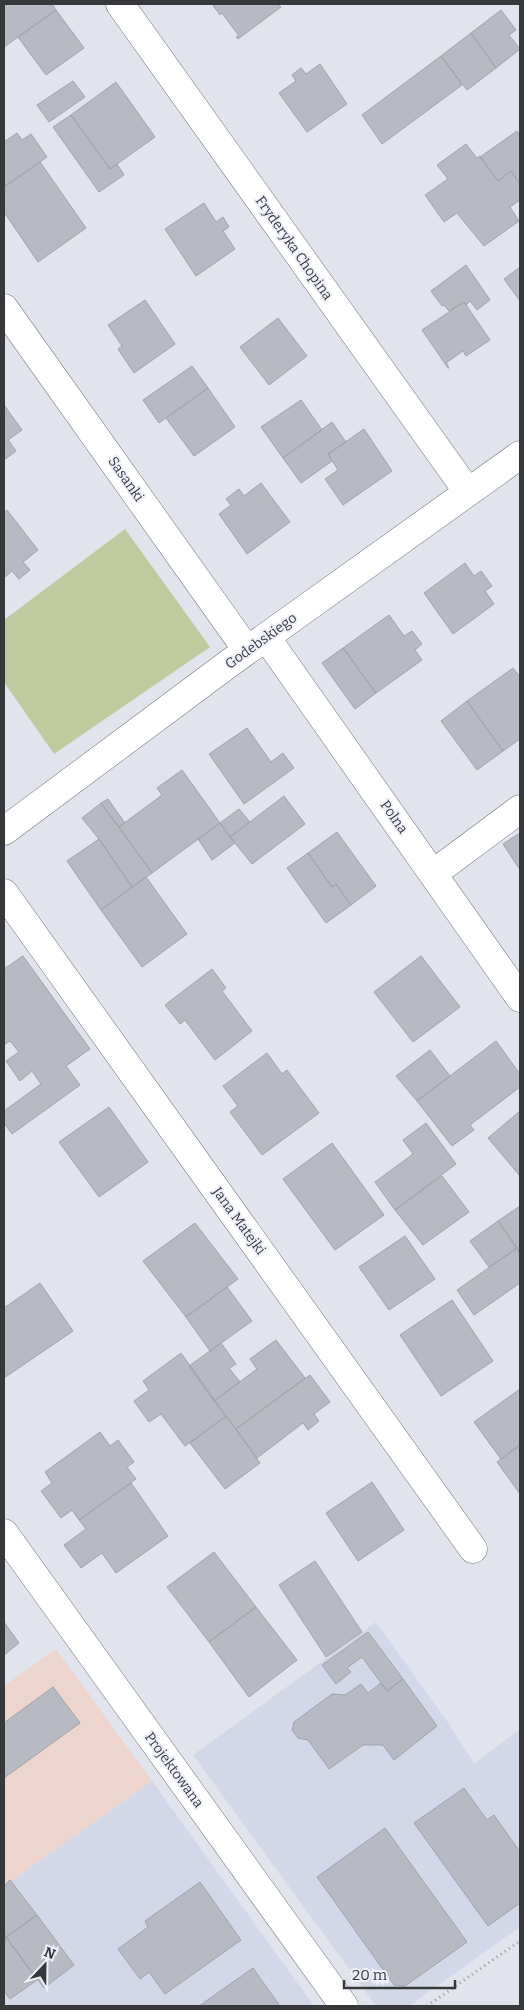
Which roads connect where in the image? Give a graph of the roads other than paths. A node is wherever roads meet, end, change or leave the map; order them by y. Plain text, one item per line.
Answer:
1 (120, 4) edge
2 (4, 308) edge
3 (520, 455) edge
4 (468, 492) junction
5 (257, 644) junction
6 (520, 809) edge
7 (4, 831) edge
8 (434, 873) junction
9 (4, 893) edge
10 (520, 998) edge
11 (4, 1533) edge
12 (473, 1549) dead end
13 (344, 2006) edge

1 - 4 street, Fryderyka Chopina
2 - 5 street, Sasanki
3 - 4 street, Godebskiego
4 - 5 street, Godebskiego
5 - 7 street, Godebskiego
5 - 8 street, Polna
6 - 8 street
8 - 10 street, Polna
9 - 12 street, Jana Matejki
11 - 13 street, Projektowana

